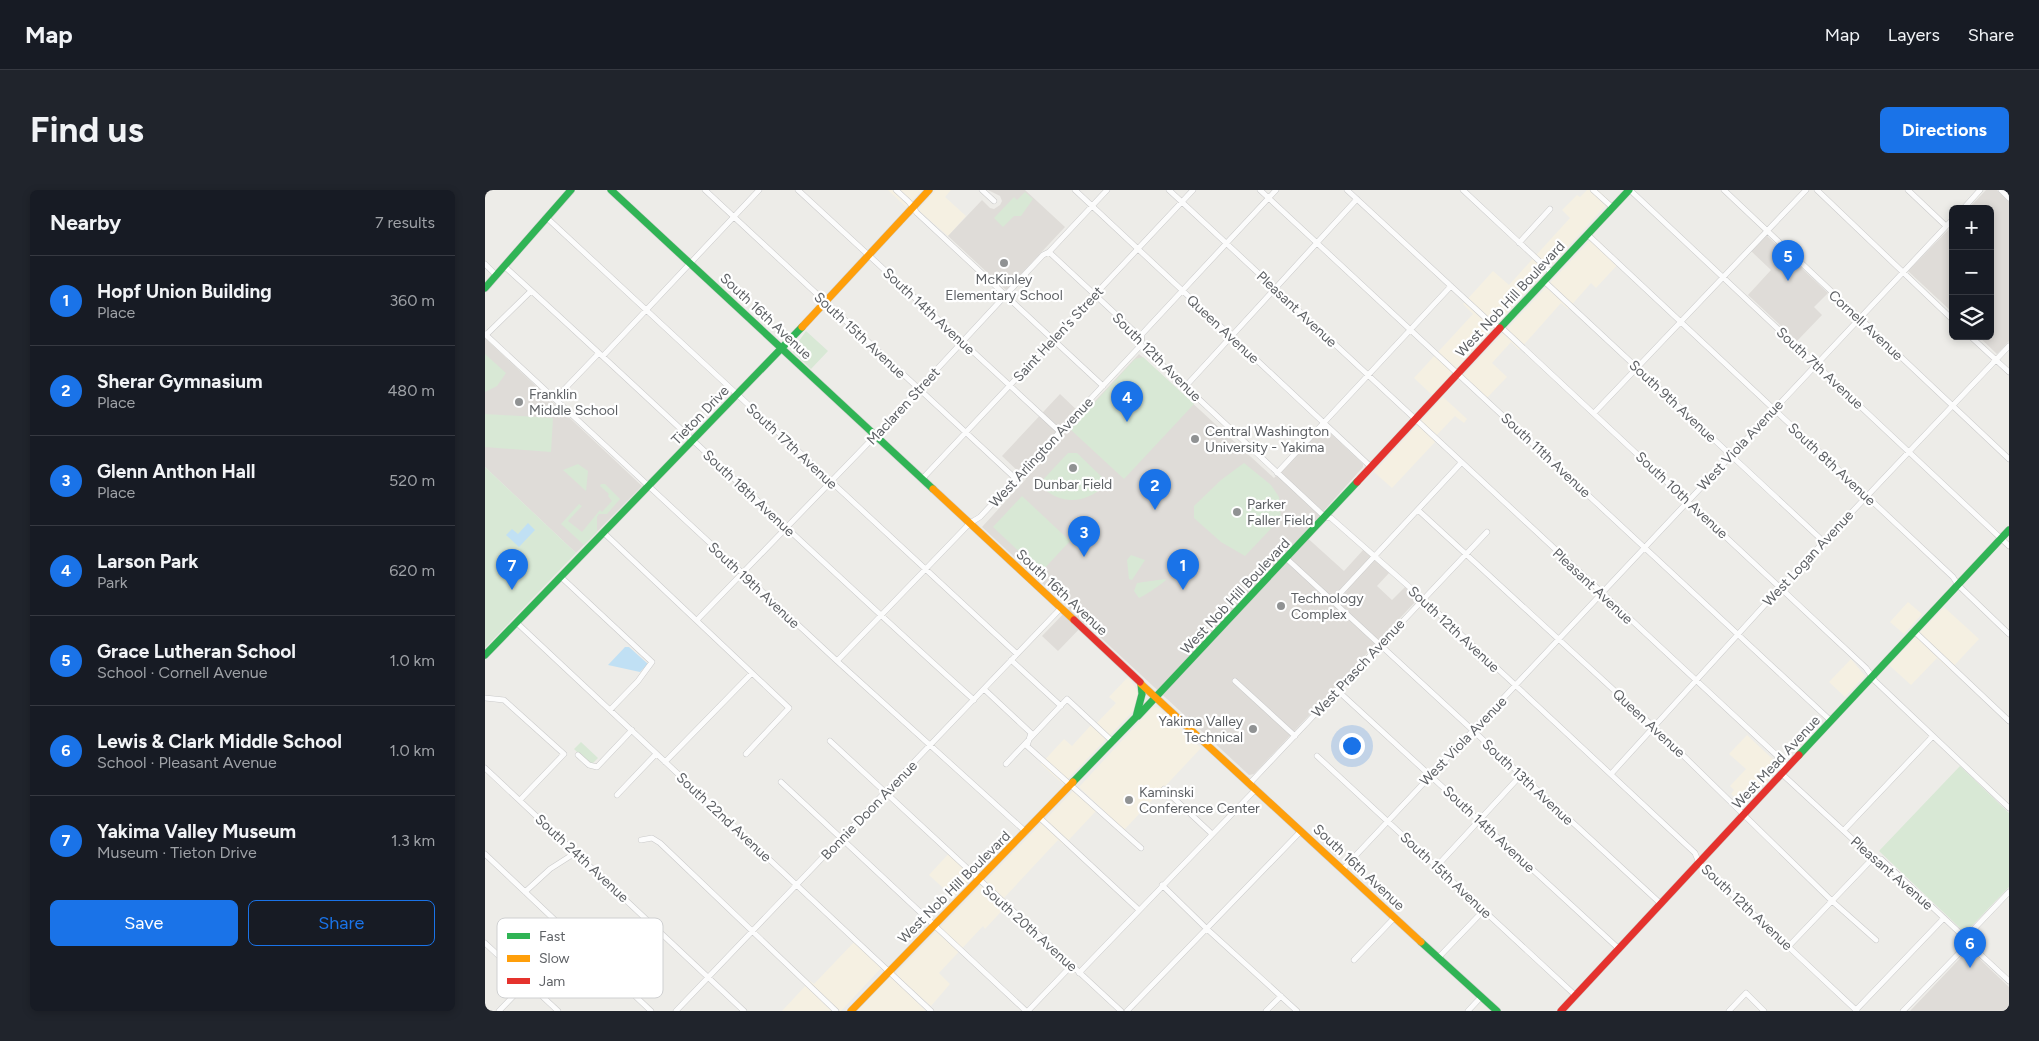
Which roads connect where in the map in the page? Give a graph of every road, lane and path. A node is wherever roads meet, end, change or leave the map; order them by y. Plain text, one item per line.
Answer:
1 (571, 190) edge
2 (611, 190) edge
3 (705, 190) edge
4 (759, 190) edge
5 (798, 190) edge
6 (896, 190) edge
7 (929, 190) edge
8 (982, 190) edge
9 (1075, 190) edge
10 (1107, 190) edge
11 (1169, 190) edge
12 (1193, 190) edge
13 (1260, 190) edge
14 (1276, 190) edge
15 (1347, 190) edge
16 (1463, 190) edge
17 (1593, 190) edge
18 (1629, 190) edge
19 (1724, 190) edge
20 (1806, 190) edge
21 (1817, 190) edge
22 (1908, 190) edge
23 (1980, 190) edge
24 (2001, 190) edge
25 (806, 192) edge
26 (1268, 198) junction
27 (2009, 198) edge
28 (1357, 199) junction
29 (994, 201) dead end
30 (1182, 202) junction
31 (1967, 205) edge
32 (1092, 206) junction
33 (913, 207) junction
34 (1613, 208) junction
35 (1550, 209) dead end
36 (546, 217) junction
37 (734, 217) junction
38 (1949, 224) edge
39 (1947, 226) junction
40 (1767, 230) junction
41 (1587, 234) junction
42 (1519, 242) junction
43 (1226, 243) junction
44 (1317, 243) junction
45 (1137, 250) junction
46 (1049, 252) junction
47 (869, 255) junction
48 (690, 263) junction
49 (485, 264) edge
50 (503, 266) junction
51 (1552, 273) junction
52 (1903, 273) junction
53 (496, 275) junction
54 (1723, 277) junction
55 (1544, 281) junction
56 (1451, 286) junction
57 (485, 288) edge
58 (1275, 289) junction
59 (531, 291) junction
60 (1182, 291) junction
61 (1005, 295) junction
62 (1095, 296) junction
63 (825, 302) junction
64 (646, 311) junction
65 (1949, 316) edge
66 (1859, 319) junction
67 (1681, 322) junction
68 (1501, 327) junction
69 (1411, 330) junction
70 (486, 335) edge
71 (1231, 336) junction
72 (1053, 340) junction
73 (1974, 340) edge
74 (963, 342) junction
75 (1141, 345) junction
76 (2009, 346) edge
77 (782, 348) junction
78 (601, 354) junction
79 (1996, 360) junction
80 (1816, 365) junction
81 (1638, 368) junction
82 (2009, 372) edge
83 (1459, 373) junction
84 (1368, 375) junction
85 (1009, 386) junction
86 (1103, 386) junction
87 (1185, 387) junction
88 (919, 389) junction
89 (737, 395) junction
90 (555, 399) junction
91 (1952, 406) junction
92 (1773, 410) junction
93 (1594, 413) junction
94 (1416, 419) junction
95 (1324, 423) junction
96 (1060, 432) junction
97 (966, 433) junction
98 (876, 435) junction
99 (693, 440) junction
100 (1909, 452) junction
101 (1731, 455) junction
102 (2009, 459) edge
103 (1461, 463) junction
104 (1371, 467) junction
105 (1277, 473) junction
106 (923, 478) junction
107 (1016, 479) junction
108 (830, 481) junction
109 (648, 487) junction
110 (1866, 496) junction
111 (1687, 501) junction
112 (1418, 510) junction
113 (1325, 517) junction
114 (970, 523) junction
115 (786, 528) junction
116 (2009, 530) edge
117 (1487, 532) dead end
118 (604, 533) junction
119 (2001, 538) junction
120 (1824, 542) junction
121 (2009, 546) edge
122 (1645, 547) junction
123 (1466, 554) junction
124 (1375, 556) junction
125 (1287, 558) junction
126 (925, 569) junction
127 (742, 573) junction
128 (561, 577) junction
129 (1958, 585) junction
130 (1781, 587) junction
131 (1602, 593) junction
132 (1423, 599) junction
133 (1333, 601) junction
134 (1061, 608) junction
135 (881, 616) junction
136 (697, 620) junction
137 (517, 623) junction
138 (1914, 631) junction
139 (1738, 634) junction
140 (2009, 634) edge
141 (1559, 640) junction
142 (1380, 645) junction
143 (1017, 654) junction
144 (485, 655) edge
145 (1011, 660) junction
146 (837, 662) junction
147 (752, 673) junction
148 (1873, 676) junction
149 (1695, 680) junction
150 (1235, 681) dead end
151 (1140, 683) junction
152 (1516, 686) junction
153 (984, 689) junction
154 (1337, 690) junction
155 (485, 698) edge
156 (1156, 698) junction
157 (974, 700) junction
158 (1061, 706) junction
159 (610, 710) junction
160 (1137, 716) junction
161 (1831, 721) junction
162 (2009, 721) edge
163 (1654, 727) junction
164 (632, 730) junction
165 (1473, 731) junction
166 (1295, 736) junction
167 (1932, 737) junction
168 (1030, 740) junction
169 (830, 742) dead end
170 (1113, 742) junction
171 (931, 745) junction
172 (656, 754) junction
173 (746, 754) dead end
174 (578, 755) dead end
175 (1317, 756) dead end
176 (665, 762) junction
177 (1006, 764) dead end
178 (485, 768) edge
179 (1611, 774) junction
180 (1782, 774) junction
181 (1521, 775) junction
182 (1431, 776) junction
183 (781, 782) dead end
184 (1071, 785) junction
185 (1253, 786) junction
186 (1164, 789) dead end
187 (886, 793) junction
188 (617, 796) dead end
189 (520, 800) junction
190 (2009, 808) edge
191 (1744, 815) junction
192 (1040, 818) junction
193 (1479, 820) junction
194 (1387, 821) junction
195 (1844, 830) junction
196 (1301, 831) junction
197 (1026, 832) junction
198 (1212, 834) junction
199 (842, 839) junction
200 (641, 840) dead end
201 (1141, 848) dead end
202 (575, 853) junction
203 (485, 854) edge
204 (1873, 858) junction
205 (1699, 863) junction
206 (1437, 866) junction
207 (1343, 869) junction
208 (979, 881) junction
209 (797, 885) junction
210 (1163, 885) junction
211 (525, 892) junction
212 (2009, 892) edge
213 (1832, 901) junction
214 (1660, 903) junction
215 (1139, 910) junction
216 (1484, 910) junction
217 (1395, 917) junction
218 (553, 918) edge
219 (645, 918) edge
220 (1944, 918) junction
221 (934, 925) junction
222 (1207, 929) junction
223 (753, 931) junction
224 (663, 934) edge
225 (1876, 940) dead end
226 (1966, 941) junction
227 (485, 943) edge
228 (1788, 947) junction
229 (1618, 948) junction
230 (497, 954) edge
231 (1439, 958) junction
232 (1354, 960) dead end
233 (1071, 965) junction
234 (889, 972) junction
235 (1079, 973) junction
236 (709, 977) junction
237 (2009, 981) edge
238 (1575, 995) junction
239 (1281, 996) junction
240 (1481, 997) junction
241 (512, 998) edge
242 (544, 998) edge
243 (637, 998) edge
244 (499, 1011) edge
245 (558, 1011) edge
246 (651, 1011) edge
247 (676, 1011) edge
248 (745, 1011) edge
249 (836, 1011) edge
250 (851, 1011) edge
251 (931, 1011) edge
252 (1027, 1011) edge
253 (1121, 1011) edge
254 (1127, 1011) edge
255 (1266, 1011) edge
256 (1297, 1011) edge
257 (1468, 1011) edge
258 (1497, 1011) edge
259 (1561, 1011) edge
260 (1729, 1011) edge
261 (1764, 1011) edge
262 (1856, 1011) edge
263 (1903, 1011) edge

1 - 36 main road
2 - 48 main road, South 16th Avenue
3 - 37 street, South 15th Avenue
4 - 37 street
5 - 25 street, South 14th Avenue
6 - 33 street
7 - 33 main road, Tieton Drive
8 - 29 street
9 - 32 street, Queen Avenue
10 - 32 street, Maclaren Street
11 - 30 street, Pleasant Avenue
12 - 30 street, Saint Helen's Street
13 - 26 street, South 11th Avenue
14 - 26 street, West Arlington Avenue
15 - 28 street, South 10th Avenue
16 - 42 street
17 - 34 street
18 - 34 main road, West Nob Hill Boulevard
18 - 54 street, South 7th Avenue
19 - 40 street, Cornell Avenue
20 - 40 street
21 - 52 street
22 - 39 street
23 - 31 street
24 - 27 street
25 - 47 street, South 14th Avenue
26 - 43 street, West Arlington Avenue
26 - 44 street, South 11th Avenue
28 - 44 street
28 - 56 street, South 10th Avenue
30 - 43 street, Pleasant Avenue
30 - 45 street, Saint Helen's Street
32 - 45 street, Queen Avenue
32 - 46 street, Maclaren Street
33 - 47 main road, Tieton Drive
33 - 61 street
34 - 41 main road, West Nob Hill Boulevard
35 - 42 street
36 - 50 main road
36 - 64 street, South 17th Avenue
37 - 48 street
37 - 63 street, South 15th Avenue
38 - 39 street, West Viola Avenue
39 - 52 street, West Viola Avenue
40 - 54 street
40 - 66 street, Cornell Avenue
41 - 51 main road, West Nob Hill Boulevard
41 - 67 street, South 8th Avenue
42 - 51 street
43 - 58 street, Pleasant Avenue
43 - 60 street, West Arlington Avenue
44 - 58 street
44 - 69 street, South 11th Avenue
45 - 60 street, Queen Avenue
45 - 62 street, Saint Helen's Street
46 - 61 street, Maclaren Street
46 - 62 street, South 12th Avenue
47 - 63 main road, Tieton Drive
47 - 74 street, South 14th Avenue
48 - 64 street
48 - 77 main road, South 16th Avenue
49 - 53 street
50 - 53 main road
50 - 59 street, South 18th Avenue
51 - 55 main road, West Nob Hill Boulevard
52 - 65 street
52 - 66 street, West Viola Avenue
53 - 57 main road
54 - 67 street
54 - 80 street, South 7th Avenue
55 - 68 main road, West Nob Hill Boulevard
55 - 81 street, South 9th Avenue
56 - 68 street, South 10th Avenue
56 - 69 street
58 - 71 street
58 - 84 street, Pleasant Avenue
59 - 70 street
59 - 78 street, South 18th Avenue
60 - 71 street, Queen Avenue
60 - 75 street, West Arlington Avenue
61 - 72 street
61 - 74 street, Maclaren Street
62 - 72 street, Saint Helen's Street
62 - 75 street, South 12th Avenue
63 - 77 main road, Tieton Drive
63 - 88 street, South 15th Avenue
64 - 78 street
64 - 89 street, South 17th Avenue
66 - 80 street, West Viola Avenue
66 - 91 street, Cornell Avenue
67 - 81 street
67 - 92 street, South 8th Avenue
68 - 83 main road, West Nob Hill Boulevard
68 - 93 street, South 10th Avenue
69 - 83 street, South 11th Avenue
69 - 84 street
70 - 90 street, South 19th Avenue
71 - 87 street
71 - 95 street, Queen Avenue
72 - 85 street, Saint Helen's Street
72 - 86 street
73 - 79 street
74 - 85 street, South 14th Avenue
74 - 88 street, Maclaren Street
75 - 86 street, West Arlington Avenue
75 - 87 street, South 12th Avenue
76 - 79 street, West Logan Avenue
77 - 89 main road, Tieton Drive
77 - 98 main road, South 16th Avenue
78 - 90 street
78 - 99 street, South 18th Avenue
79 - 82 street
79 - 91 street, West Logan Avenue
80 - 92 street, West Viola Avenue
80 - 100 street, South 7th Avenue
81 - 93 street
81 - 101 street, South 9th Avenue
83 - 94 main road, West Nob Hill Boulevard
83 - 122 street, South 11th Avenue
84 - 94 street, Pleasant Avenue
84 - 95 street
85 - 96 street, South 14th Avenue
85 - 97 street, Saint Helen's Street
86 - 96 street, West Arlington Avenue
87 - 105 street, South 12th Avenue
88 - 97 street, South 15th Avenue
88 - 98 street, Maclaren Street
89 - 99 main road, Tieton Drive
89 - 108 street, South 17th Avenue
90 - 109 street, South 19th Avenue
91 - 100 street, West Logan Avenue
91 - 102 street, Cornell Avenue
92 - 101 street, West Viola Avenue
92 - 110 street, South 8th Avenue
93 - 111 street, South 10th Avenue
94 - 103 street, Pleasant Avenue
94 - 104 main road, West Nob Hill Boulevard
95 - 104 street, Queen Avenue
95 - 105 street
96 - 107 street, West Arlington Avenue
97 - 106 street, Saint Helen's Street
97 - 107 street, South 15th Avenue
98 - 106 main road, South 16th Avenue
98 - 108 street, Maclaren Street
99 - 109 main road, Tieton Drive
99 - 115 street, South 18th Avenue
100 - 110 street, West Logan Avenue
100 - 119 street, South 7th Avenue
101 - 111 street, West Viola Avenue
101 - 120 street, South 9th Avenue
103 - 112 street
103 - 131 street, Pleasant Avenue
104 - 113 main road, West Nob Hill Boulevard
105 - 113 street, South 12th Avenue
106 - 114 main road, South 16th Avenue
107 - 114 street, West Arlington Avenue
108 - 115 street, Maclaren Street
108 - 126 street, South 17th Avenue
109 - 118 main road, Tieton Drive
109 - 127 street, South 19th Avenue
110 - 120 street, West Logan Avenue
110 - 129 street, South 8th Avenue
111 - 122 street, West Viola Avenue
111 - 130 street, South 10th Avenue
112 - 123 street, Queen Avenue
112 - 124 street
113 - 124 street, South 12th Avenue
113 - 125 main road, West Nob Hill Boulevard
114 - 126 street, West Arlington Avenue
114 - 134 main road, South 16th Avenue
115 - 127 street, Maclaren Street
115 - 135 street, South 18th Avenue
116 - 119 main road, West Mead Avenue
117 - 123 street, West Prasch Avenue
118 - 128 main road, Tieton Drive
118 - 136 street
119 - 121 street, South 7th Avenue
119 - 129 main road, West Mead Avenue
120 - 130 street, West Logan Avenue
122 - 131 street, West Viola Avenue
122 - 139 street, South 11th Avenue
123 - 132 street, West Prasch Avenue
123 - 141 street, Queen Avenue
124 - 132 street, South 12th Avenue
124 - 133 street
125 - 133 street, South 13th Avenue
125 - 156 main road, West Nob Hill Boulevard
126 - 135 street, West Arlington Avenue
126 - 143 street, South 17th Avenue
127 - 136 street, Maclaren Street
127 - 146 street, South 19th Avenue
128 - 137 main road, Tieton Drive
128 - 159 street
129 - 138 main road, West Mead Avenue
129 - 140 street, South 8th Avenue
130 - 139 street, West Logan Avenue
130 - 148 street, South 10th Avenue
131 - 141 street, West Viola Avenue
131 - 149 street, Pleasant Avenue
132 - 142 street, West Prasch Avenue
132 - 152 street, South 12th Avenue
133 - 142 street, South 13th Avenue
134 - 143 street, Bonnie Doon Avenue
134 - 151 main road, South 16th Avenue
135 - 146 street, West Arlington Avenue
135 - 157 street, South 18th Avenue
136 - 147 street
137 - 144 main road, Tieton Drive
137 - 159 street, South 22nd Avenue
138 - 148 main road, West Mead Avenue
138 - 162 street
139 - 149 street, West Logan Avenue
139 - 161 street, South 11th Avenue
141 - 152 street, West Viola Avenue
141 - 163 street, Queen Avenue
142 - 154 street, West Prasch Avenue
142 - 165 street, South 13th Avenue
143 - 145 street, Bonnie Doon Avenue
145 - 153 street, Bonnie Doon Avenue
145 - 158 street
146 - 171 street, South 19th Avenue
147 - 173 street
147 - 176 street
148 - 161 main road, West Mead Avenue
148 - 167 street, South 10th Avenue
149 - 163 street, West Logan Avenue
149 - 180 street, Pleasant Avenue
150 - 166 street
151 - 156 main road, South 16th Avenue
151 - 160 main road
152 - 165 street, West Viola Avenue
152 - 179 street, South 12th Avenue
153 - 157 street, Bonnie Doon Avenue
153 - 168 street
154 - 166 street, West Prasch Avenue
154 - 182 street, South 14th Avenue
155 - 189 street
156 - 160 main road, West Nob Hill Boulevard
156 - 185 main road, South 16th Avenue
157 - 171 street, Bonnie Doon Avenue
158 - 168 street
158 - 170 street
159 - 164 street, South 22nd Avenue
160 - 170 main road, West Nob Hill Boulevard
161 - 180 main road, West Mead Avenue
163 - 179 street, West Logan Avenue
163 - 191 street, Queen Avenue
164 - 172 street, South 22nd Avenue
164 - 174 street
165 - 181 street, South 13th Avenue
165 - 182 street, West Viola Avenue
166 - 185 street, West Prasch Avenue
167 - 190 street, South 10th Avenue
167 - 195 street
168 - 177 street
168 - 184 street
169 - 187 street, South 20th Avenue
170 - 184 main road, West Nob Hill Boulevard
171 - 187 street, Bonnie Doon Avenue
171 - 197 street, South 19th Avenue
172 - 176 street, South 22nd Avenue
172 - 188 street
175 - 194 street, South 15th Avenue
176 - 209 street, South 22nd Avenue
178 - 189 street, South 24th Avenue
179 - 205 street, South 12th Avenue
180 - 191 main road, West Mead Avenue
180 - 195 street, Pleasant Avenue
181 - 193 street
181 - 214 street, South 13th Avenue
182 - 193 street, South 14th Avenue
182 - 194 street, West Viola Avenue
183 - 199 street
184 - 192 main road, West Nob Hill Boulevard
184 - 201 street
185 - 196 main road, South 16th Avenue
185 - 198 street, West Prasch Avenue
186 - 198 street
187 - 199 street, Bonnie Doon Avenue
187 - 208 street, South 20th Avenue
189 - 202 street, South 24th Avenue
191 - 205 main road, West Mead Avenue
191 - 213 street, Queen Avenue
192 - 197 main road, West Nob Hill Boulevard
192 - 215 street
193 - 206 street
193 - 229 street, South 14th Avenue
194 - 206 street, South 15th Avenue
194 - 207 street, West Viola Avenue
195 - 204 street, Pleasant Avenue
196 - 207 main road, South 16th Avenue
196 - 222 street
197 - 208 main road, West Nob Hill Boulevard
198 - 210 street, West Prasch Avenue
199 - 209 street, Bonnie Doon Avenue
199 - 221 street
200 - 223 street
202 - 211 street
202 - 219 street, South 24th Avenue
203 - 211 street
204 - 213 street
204 - 220 street, Pleasant Avenue
205 - 214 main road, West Mead Avenue
205 - 228 street, South 12th Avenue
206 - 216 street, South 15th Avenue
207 - 217 main road, South 16th Avenue
208 - 221 main road, West Nob Hill Boulevard
208 - 233 street, South 20th Avenue
209 - 223 street, Bonnie Doon Avenue
209 - 234 street, South 22nd Avenue
210 - 215 street, West Prasch Avenue
210 - 222 street
211 - 218 street
212 - 226 street
213 - 225 street, Queen Avenue
213 - 228 street
214 - 229 main road, West Mead Avenue
215 - 235 street, West Prasch Avenue
216 - 231 street
216 - 238 street, South 15th Avenue
217 - 231 main road, South 16th Avenue
217 - 232 street
220 - 226 street, Pleasant Avenue
220 - 262 street
221 - 234 main road, West Nob Hill Boulevard
221 - 252 street
222 - 239 street
222 - 254 street
223 - 236 street, Bonnie Doon Avenue
223 - 249 street
224 - 236 street, South 24th Avenue
226 - 237 street, Pleasant Avenue
226 - 263 street
227 - 230 street
228 - 262 street, South 12th Avenue
229 - 238 main road, West Mead Avenue
231 - 240 main road, South 16th Avenue
233 - 235 street, South 20th Avenue
233 - 252 street
234 - 250 main road, West Nob Hill Boulevard
234 - 251 street, South 22nd Avenue
235 - 253 street, South 20th Avenue
236 - 247 street, Bonnie Doon Avenue
236 - 248 street, South 24th Avenue
238 - 259 main road, West Mead Avenue
239 - 255 street
239 - 256 street
240 - 257 street
240 - 258 main road, South 16th Avenue
241 - 244 street
242 - 245 street
243 - 246 street
260 - 261 street

